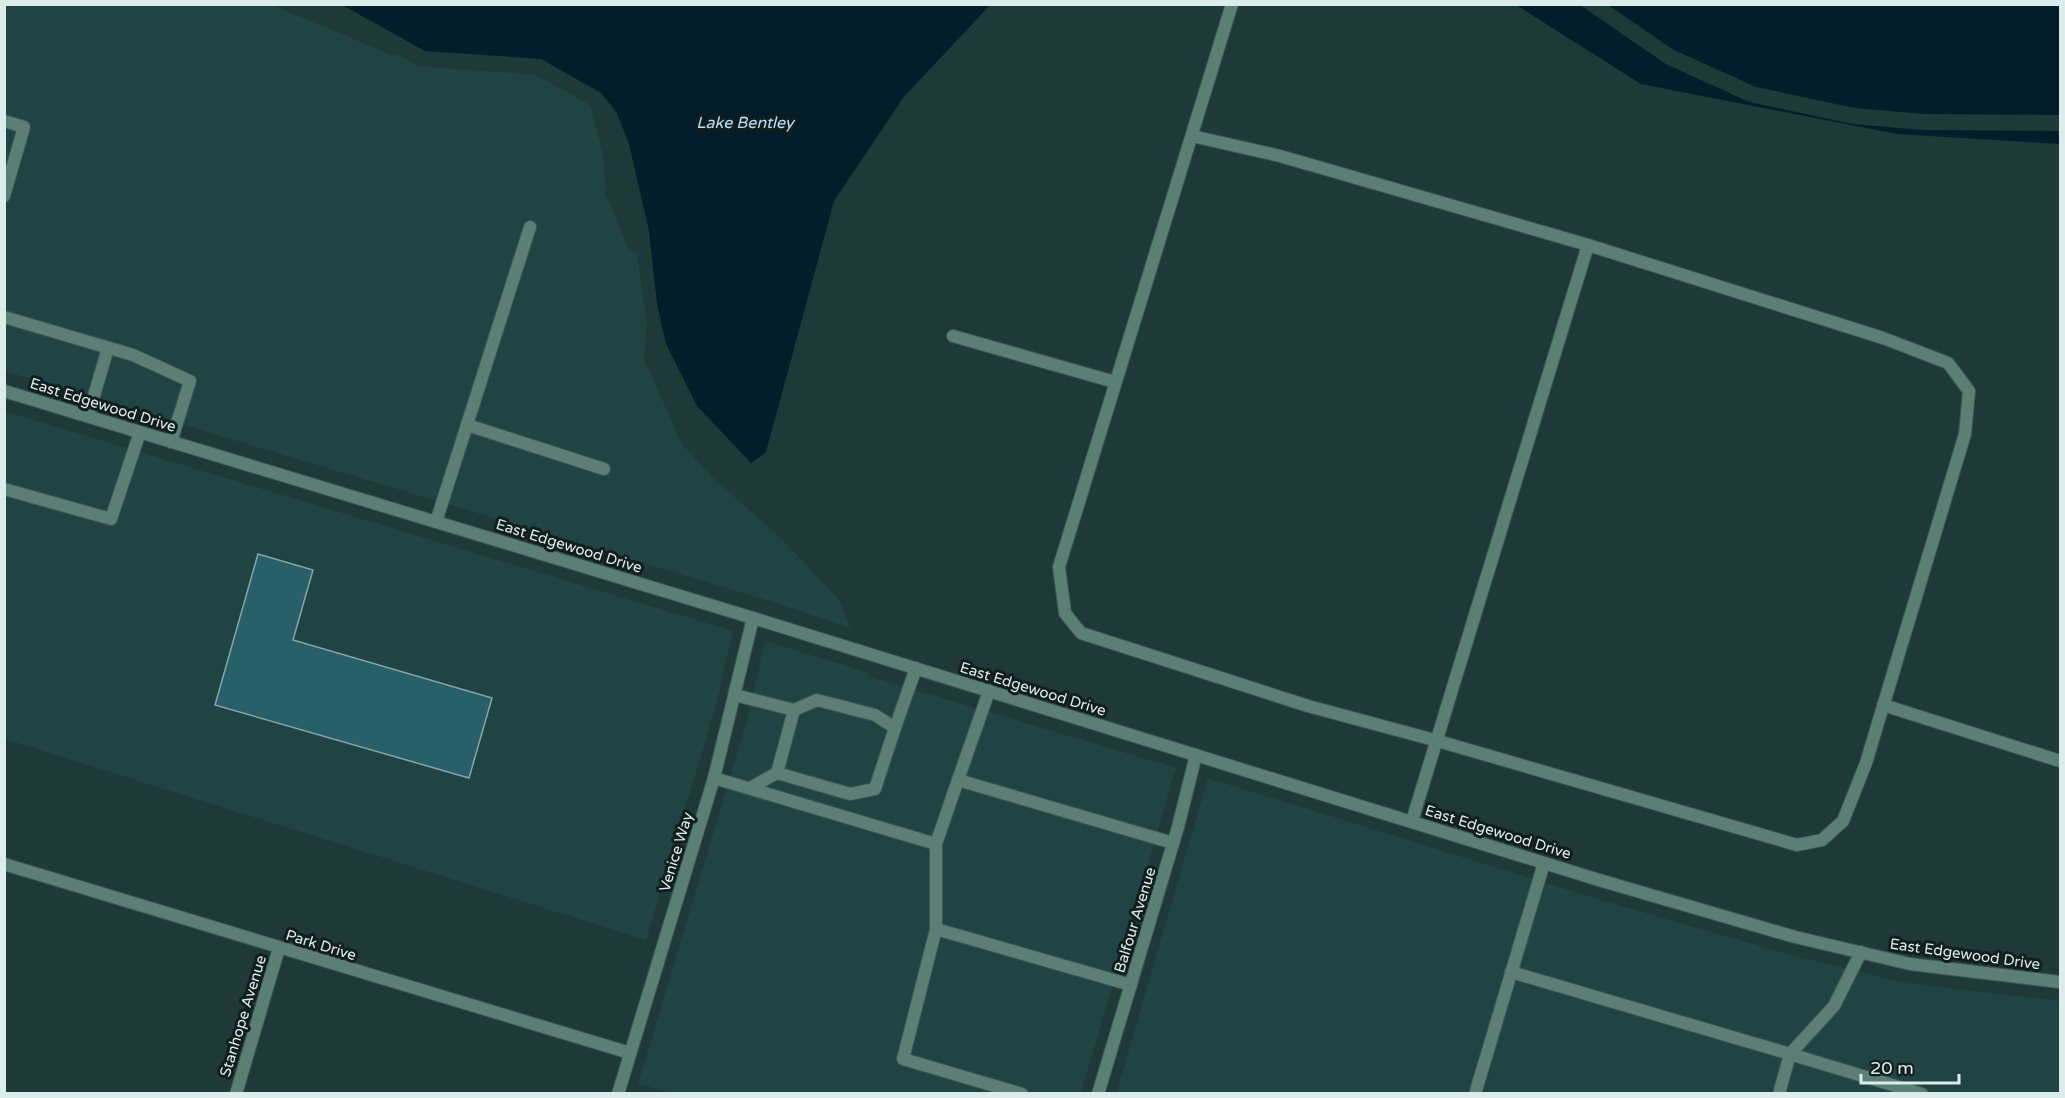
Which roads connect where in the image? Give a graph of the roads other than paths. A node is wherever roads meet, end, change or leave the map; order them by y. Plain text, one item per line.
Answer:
1 (1232, 4) edge
2 (4, 121) edge
3 (1192, 136) junction
4 (4, 196) edge
5 (530, 227) dead end
6 (1588, 245) junction
7 (4, 317) edge
8 (953, 336) dead end
9 (108, 348) junction
10 (1115, 382) junction
11 (4, 391) edge
12 (88, 416) junction
13 (467, 425) junction
14 (140, 432) junction
15 (171, 442) junction
16 (604, 469) dead end
17 (4, 489) edge
18 (436, 522) junction
19 (753, 618) junction
20 (916, 668) junction
21 (989, 691) junction
22 (735, 695) junction
23 (1883, 705) junction
24 (794, 710) junction
25 (895, 728) junction
26 (1438, 741) junction
27 (1196, 755) junction
28 (2061, 761) edge
29 (777, 772) junction
30 (714, 778) junction
31 (958, 780) junction
32 (750, 788) junction
33 (1412, 821) junction
34 (1173, 843) junction
35 (936, 844) junction
36 (1544, 863) junction
37 (4, 864) edge
38 (936, 929) junction
39 (279, 948) junction
40 (1861, 952) junction
41 (1511, 972) junction
42 (2061, 982) edge
43 (1131, 985) junction
44 (630, 1053) junction
45 (1790, 1054) junction
46 (1909, 1091) edge
47 (236, 1094) edge
48 (618, 1094) edge
49 (1022, 1094) edge
50 (1098, 1094) edge
51 (1474, 1094) edge
52 (1779, 1094) edge
53 (1922, 1094) edge

1 - 3 street
2 - 4 street
3 - 6 street
3 - 10 street
5 - 13 street
6 - 23 street
6 - 26 street
7 - 9 street
8 - 10 street
9 - 12 street
9 - 15 street
10 - 26 street
11 - 12 street, East Edgewood Drive
12 - 14 street, East Edgewood Drive
13 - 16 street
13 - 18 street
14 - 15 street, East Edgewood Drive
14 - 17 street
15 - 18 street, East Edgewood Drive
18 - 19 street, East Edgewood Drive
19 - 20 street, East Edgewood Drive
19 - 22 street, Venice Way
20 - 21 street, East Edgewood Drive
20 - 25 street
21 - 27 street, East Edgewood Drive
21 - 31 street
22 - 24 street
22 - 30 street, Venice Way
23 - 26 street
23 - 28 street
24 - 25 street
24 - 29 street
25 - 29 street
26 - 33 street
27 - 33 street, East Edgewood Drive
27 - 34 street, Balfour Avenue
29 - 32 street
30 - 32 street
30 - 44 street, Venice Way
31 - 34 street
31 - 35 street
32 - 35 street
33 - 36 street, East Edgewood Drive
34 - 43 street, Balfour Avenue
35 - 38 street
36 - 40 street, East Edgewood Drive
36 - 41 street
37 - 39 street, Park Drive
38 - 43 street
38 - 49 street
39 - 44 street, Park Drive
39 - 47 street, Stanhope Avenue
40 - 42 street, East Edgewood Drive
40 - 45 street
41 - 45 street
41 - 51 street
43 - 50 street, Balfour Avenue
44 - 48 street, Venice Way
45 - 46 street
45 - 52 street
46 - 53 street

